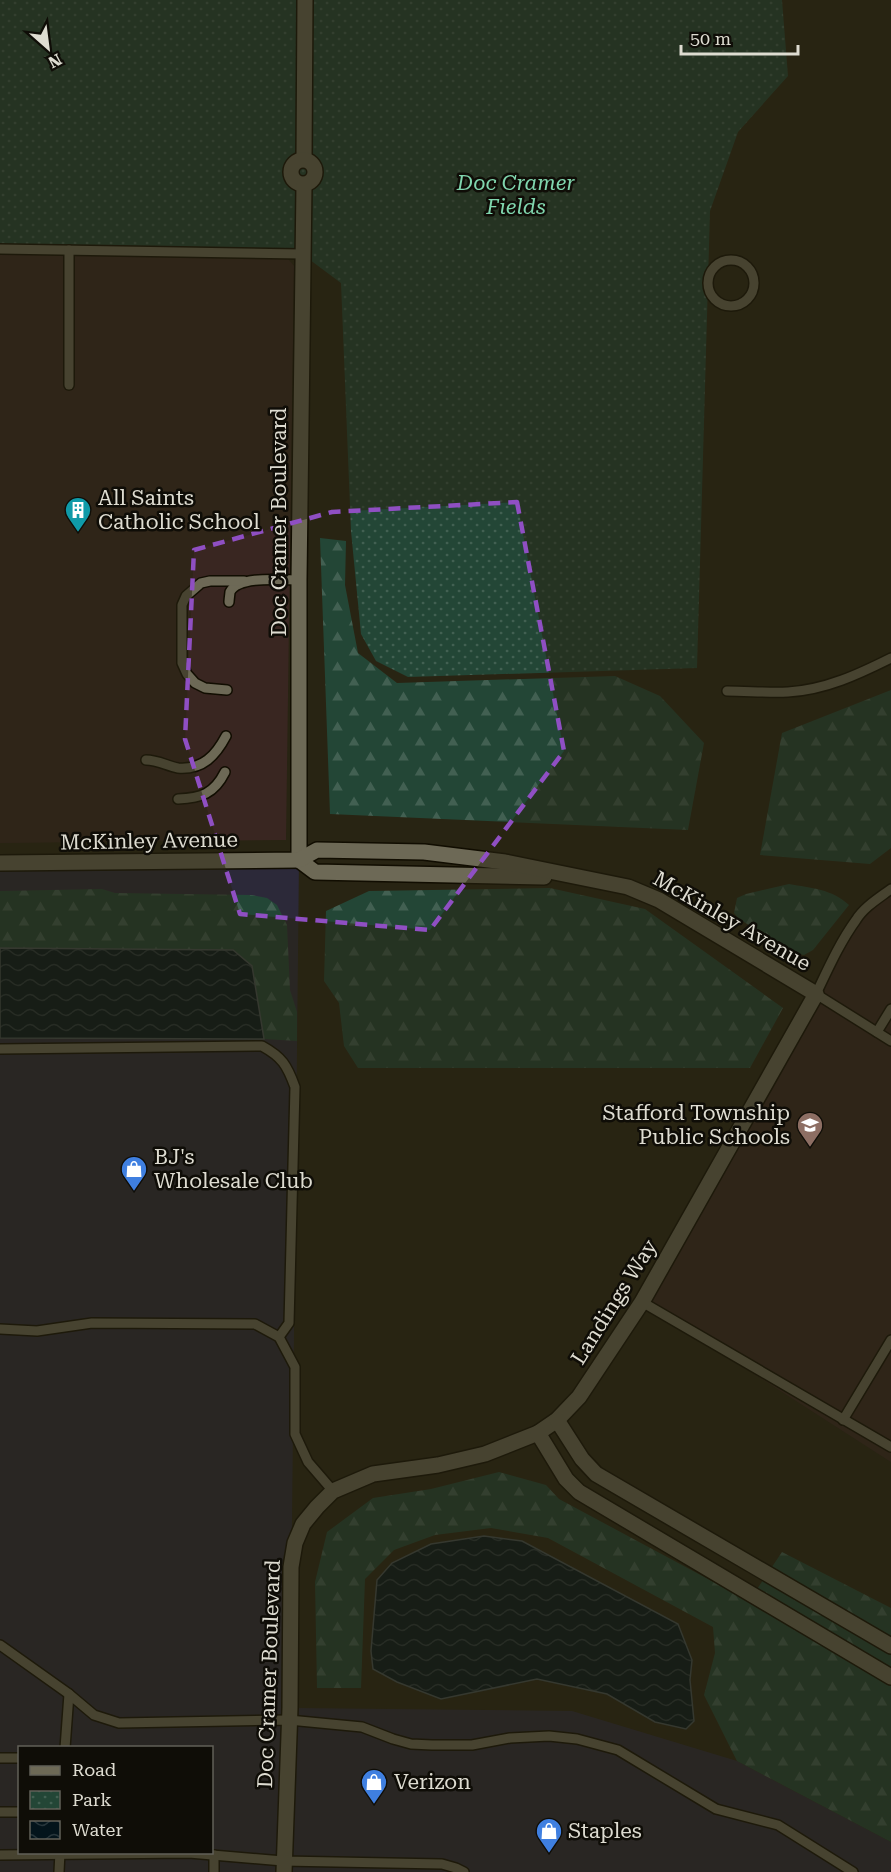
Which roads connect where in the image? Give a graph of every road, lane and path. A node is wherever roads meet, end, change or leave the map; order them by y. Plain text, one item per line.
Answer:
1 (305, 0) edge
2 (0, 249) edge
3 (69, 250) junction
4 (302, 254) junction
5 (732, 306) joint
6 (69, 385) dead end
7 (299, 580) junction
8 (244, 581) junction
9 (229, 602) dead end
10 (891, 658) edge
11 (227, 690) dead end
12 (727, 691) dead end
13 (226, 736) dead end
14 (146, 760) dead end
15 (225, 772) dead end
16 (178, 799) dead end
17 (298, 860) junction
18 (0, 864) edge
19 (591, 879) junction
20 (891, 889) edge
21 (816, 994) junction
22 (891, 1009) edge
23 (877, 1032) junction
24 (891, 1041) edge
25 (0, 1049) edge
26 (642, 1302) junction
27 (0, 1329) edge
28 (279, 1337) junction
29 (891, 1340) edge
30 (557, 1420) junction
31 (843, 1420) junction
32 (538, 1433) junction
33 (891, 1447) edge
34 (333, 1491) junction
35 (722, 1548) junction
36 (710, 1569) junction
37 (891, 1646) edge
38 (2, 1648) edge
39 (891, 1677) edge
40 (69, 1694) junction
41 (289, 1720) junction
42 (65, 1746) edge
43 (0, 1758) edge
44 (18, 1758) edge
45 (0, 1812) edge
46 (18, 1812) edge
47 (59, 1854) edge
48 (202, 1854) edge
49 (214, 1855) junction
50 (0, 1856) edge
51 (284, 1866) edge
52 (59, 1872) edge
53 (214, 1872) edge
54 (464, 1872) edge
55 (854, 1872) edge

1 - 4 street, Doc Cramer Boulevard
2 - 3 lane
3 - 4 lane
3 - 6 lane
4 - 7 street, Doc Cramer Boulevard
5 - 5 lane
7 - 8 lane
7 - 17 street, Doc Cramer Boulevard
8 - 9 lane
8 - 11 lane
10 - 12 lane
13 - 14 lane
15 - 16 lane
17 - 18 street, McKinley Avenue
17 - 19 street, McKinley Avenue
17 - 19 street, McKinley Avenue
19 - 21 street, McKinley Avenue
20 - 21 lane
21 - 23 lane
21 - 26 street, Landings Way
22 - 23 lane
23 - 24 lane
25 - 28 lane
26 - 30 street, Landings Way
26 - 31 lane
27 - 28 lane
28 - 34 lane
29 - 31 lane
30 - 32 street, Landings Way
30 - 35 street
31 - 33 lane
32 - 34 street, Landings Way
32 - 36 street
34 - 41 street, Doc Cramer Boulevard
35 - 36 street
35 - 37 street
36 - 39 street
38 - 40 lane
40 - 41 lane
40 - 42 lane
41 - 51 street, Doc Cramer Boulevard
41 - 55 lane
43 - 44 lane
45 - 46 lane
47 - 50 lane
47 - 52 lane
48 - 49 lane
49 - 51 lane
49 - 53 lane
51 - 54 lane

